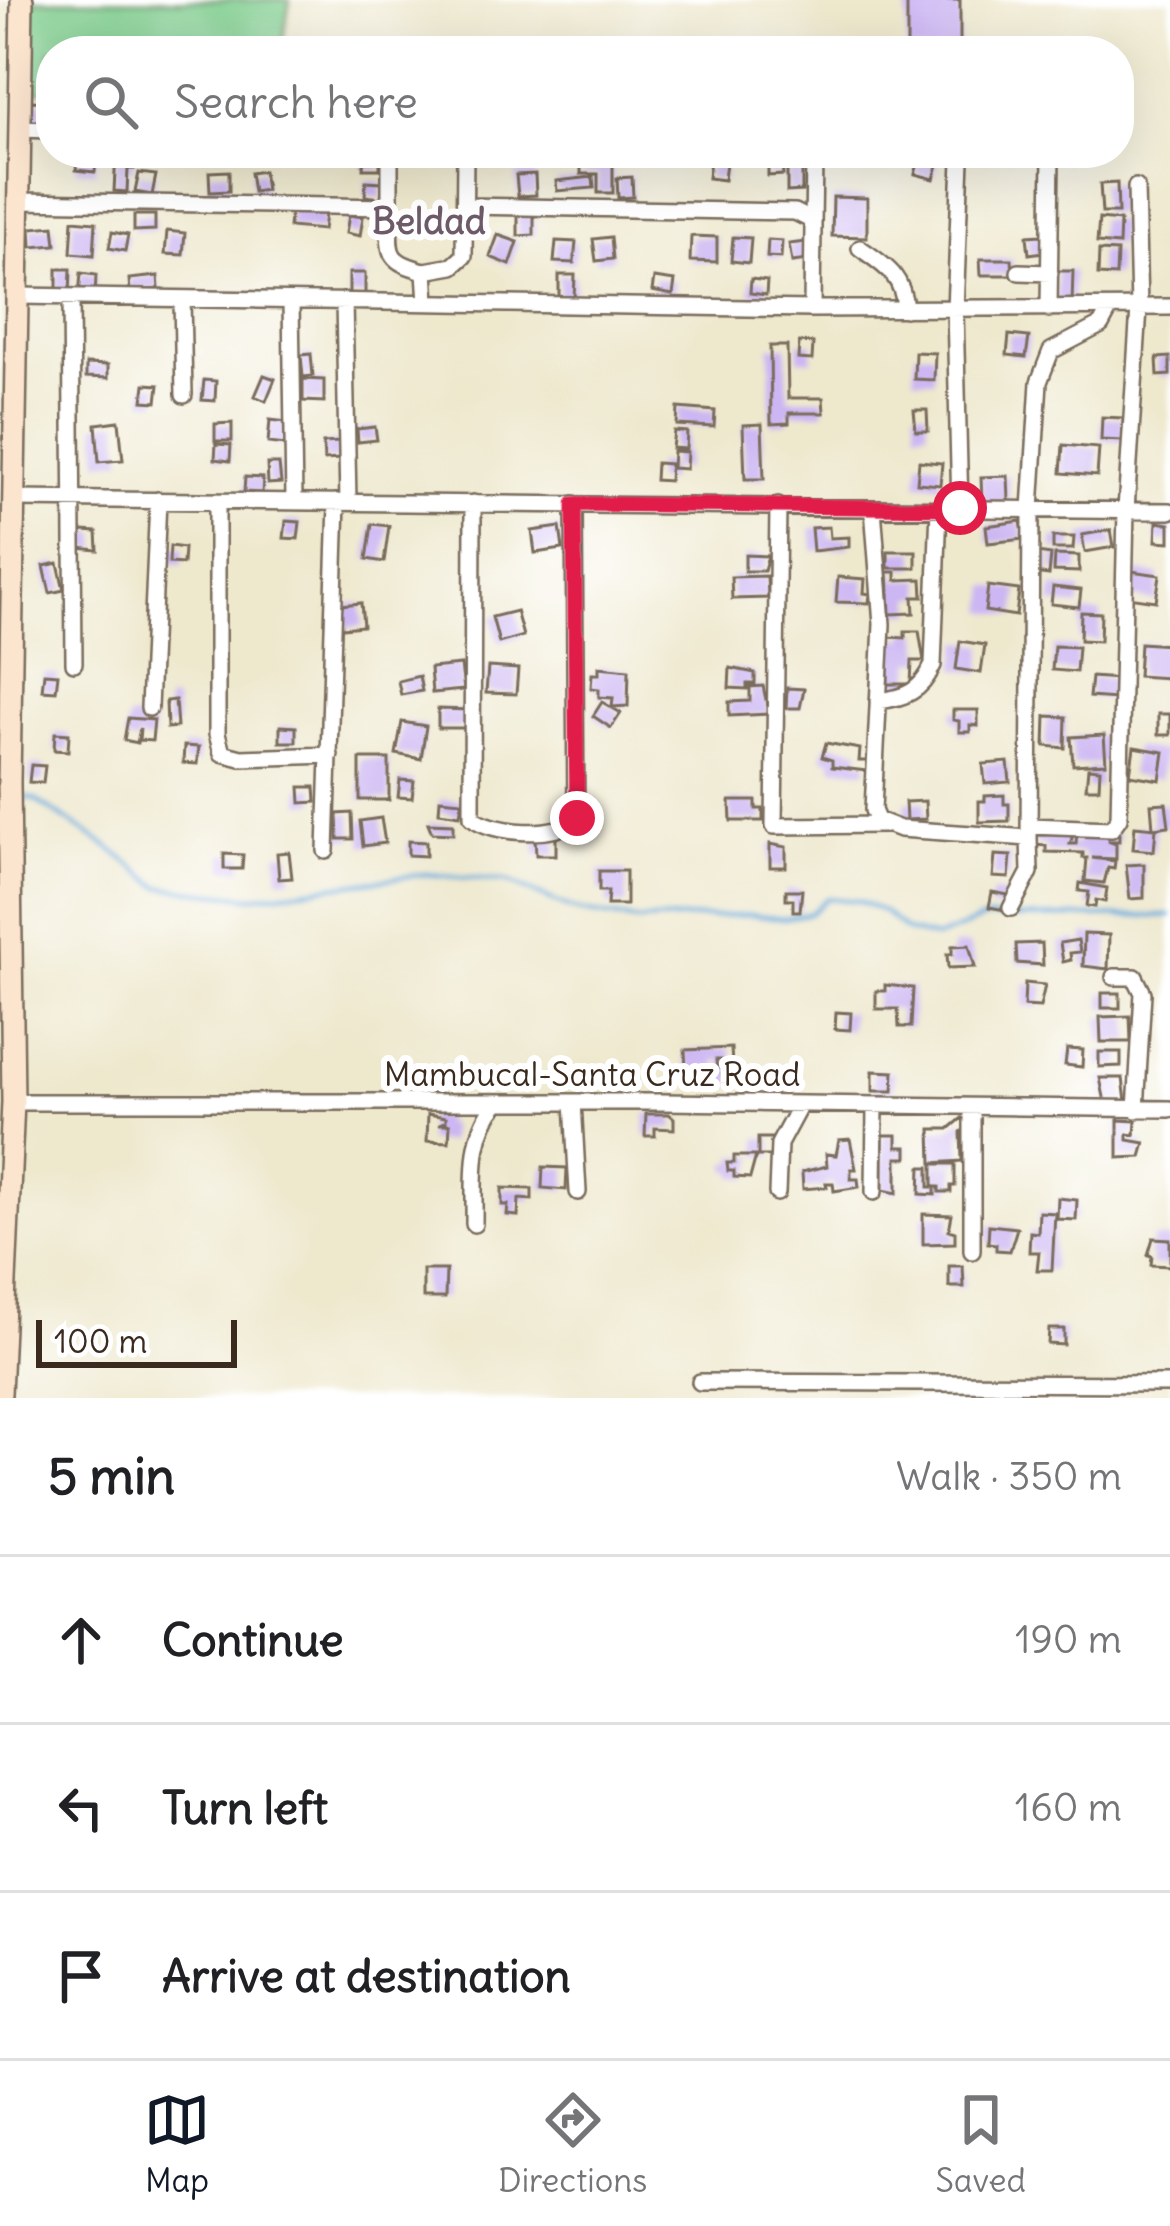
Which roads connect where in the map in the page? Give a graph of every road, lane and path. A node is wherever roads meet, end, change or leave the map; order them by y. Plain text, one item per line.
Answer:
1 (22, 0) edge
2 (19, 130) junction
3 (36, 130) edge
4 (390, 168) edge
5 (465, 168) edge
6 (814, 168) edge
7 (961, 168) edge
8 (1051, 168) edge
9 (1136, 187) dead end
10 (18, 201) junction
11 (464, 206) junction
12 (390, 207) junction
13 (813, 226) junction
14 (860, 248) dead end
15 (425, 271) junction
16 (1019, 272) dead end
17 (1050, 273) junction
18 (17, 296) junction
19 (71, 297) junction
20 (182, 299) junction
21 (291, 301) junction
22 (344, 302) junction
23 (427, 303) junction
24 (1139, 308) junction
25 (1170, 308) edge
26 (812, 309) junction
27 (904, 309) junction
28 (955, 310) junction
29 (1049, 310) junction
30 (1109, 310) junction
31 (184, 395) dead end
32 (15, 499) junction
33 (74, 499) junction
34 (158, 500) junction
35 (217, 501) junction
36 (294, 502) junction
37 (343, 502) junction
38 (473, 503) junction
39 (574, 504) junction
40 (778, 506) junction
41 (874, 508) junction
42 (939, 508) junction
43 (960, 508) junction
44 (1031, 509) junction
45 (1126, 510) junction
46 (1170, 511) edge
47 (7, 552) edge
48 (74, 663) dead end
49 (878, 701) junction
50 (5, 707) edge
51 (149, 708) dead end
52 (330, 755) junction
53 (885, 825) junction
54 (1029, 832) junction
55 (326, 851) dead end
56 (1011, 908) dead end
57 (6, 935) edge
58 (1114, 977) dead end
59 (7, 1003) edge
60 (13, 1102) junction
61 (498, 1102) junction
62 (573, 1102) junction
63 (800, 1105) junction
64 (875, 1106) junction
65 (972, 1108) junction
66 (1170, 1109) edge
67 (1136, 1110) junction
68 (578, 1192) dead end
69 (874, 1192) dead end
70 (777, 1193) dead end
71 (474, 1224) dead end
72 (972, 1251) dead end
73 (700, 1382) dead end
74 (1170, 1384) edge
75 (0, 1394) edge

1 - 2 main road
2 - 3 street
2 - 10 main road
4 - 12 street
5 - 11 street
6 - 13 street
7 - 28 street
8 - 17 street
9 - 24 street
10 - 12 street
10 - 18 main road
11 - 13 street
11 - 15 street
12 - 15 street
13 - 26 street
14 - 27 street
15 - 23 street
16 - 17 street
17 - 29 street
18 - 19 street
18 - 32 main road
19 - 20 street
19 - 33 street
20 - 21 street
20 - 31 street
21 - 22 street
21 - 36 street
22 - 23 street
22 - 37 street
23 - 26 street
24 - 25 street
24 - 30 street
24 - 45 street
26 - 27 street
27 - 28 street
28 - 29 street
28 - 43 street
29 - 30 street
30 - 44 street
32 - 33 street
32 - 47 main road
33 - 34 street
33 - 48 street
34 - 35 street
34 - 51 street
35 - 36 street
35 - 52 street
36 - 37 street
37 - 38 street
37 - 52 street
38 - 39 street
38 - 39 street
39 - 40 street
40 - 41 street
40 - 53 street
41 - 42 street
41 - 49 street
42 - 43 street
42 - 49 street
43 - 44 street
44 - 45 street
44 - 54 street
45 - 46 street
45 - 54 street
47 - 50 main road
49 - 53 street
50 - 57 main road
52 - 55 street
53 - 54 street
54 - 56 street
57 - 59 main road
58 - 67 street
59 - 60 main road
60 - 61 street, Mambucal-Santa Cruz Road
60 - 75 main road
61 - 62 street, Mambucal-Santa Cruz Road
61 - 71 street
62 - 63 street, Mambucal-Santa Cruz Road
62 - 68 street
63 - 64 street, Mambucal-Santa Cruz Road
63 - 70 street
64 - 65 street, Mambucal-Santa Cruz Road
64 - 69 street
65 - 67 street, Mambucal-Santa Cruz Road
65 - 72 street
66 - 67 street, Mambucal-Santa Cruz Road
73 - 74 street

